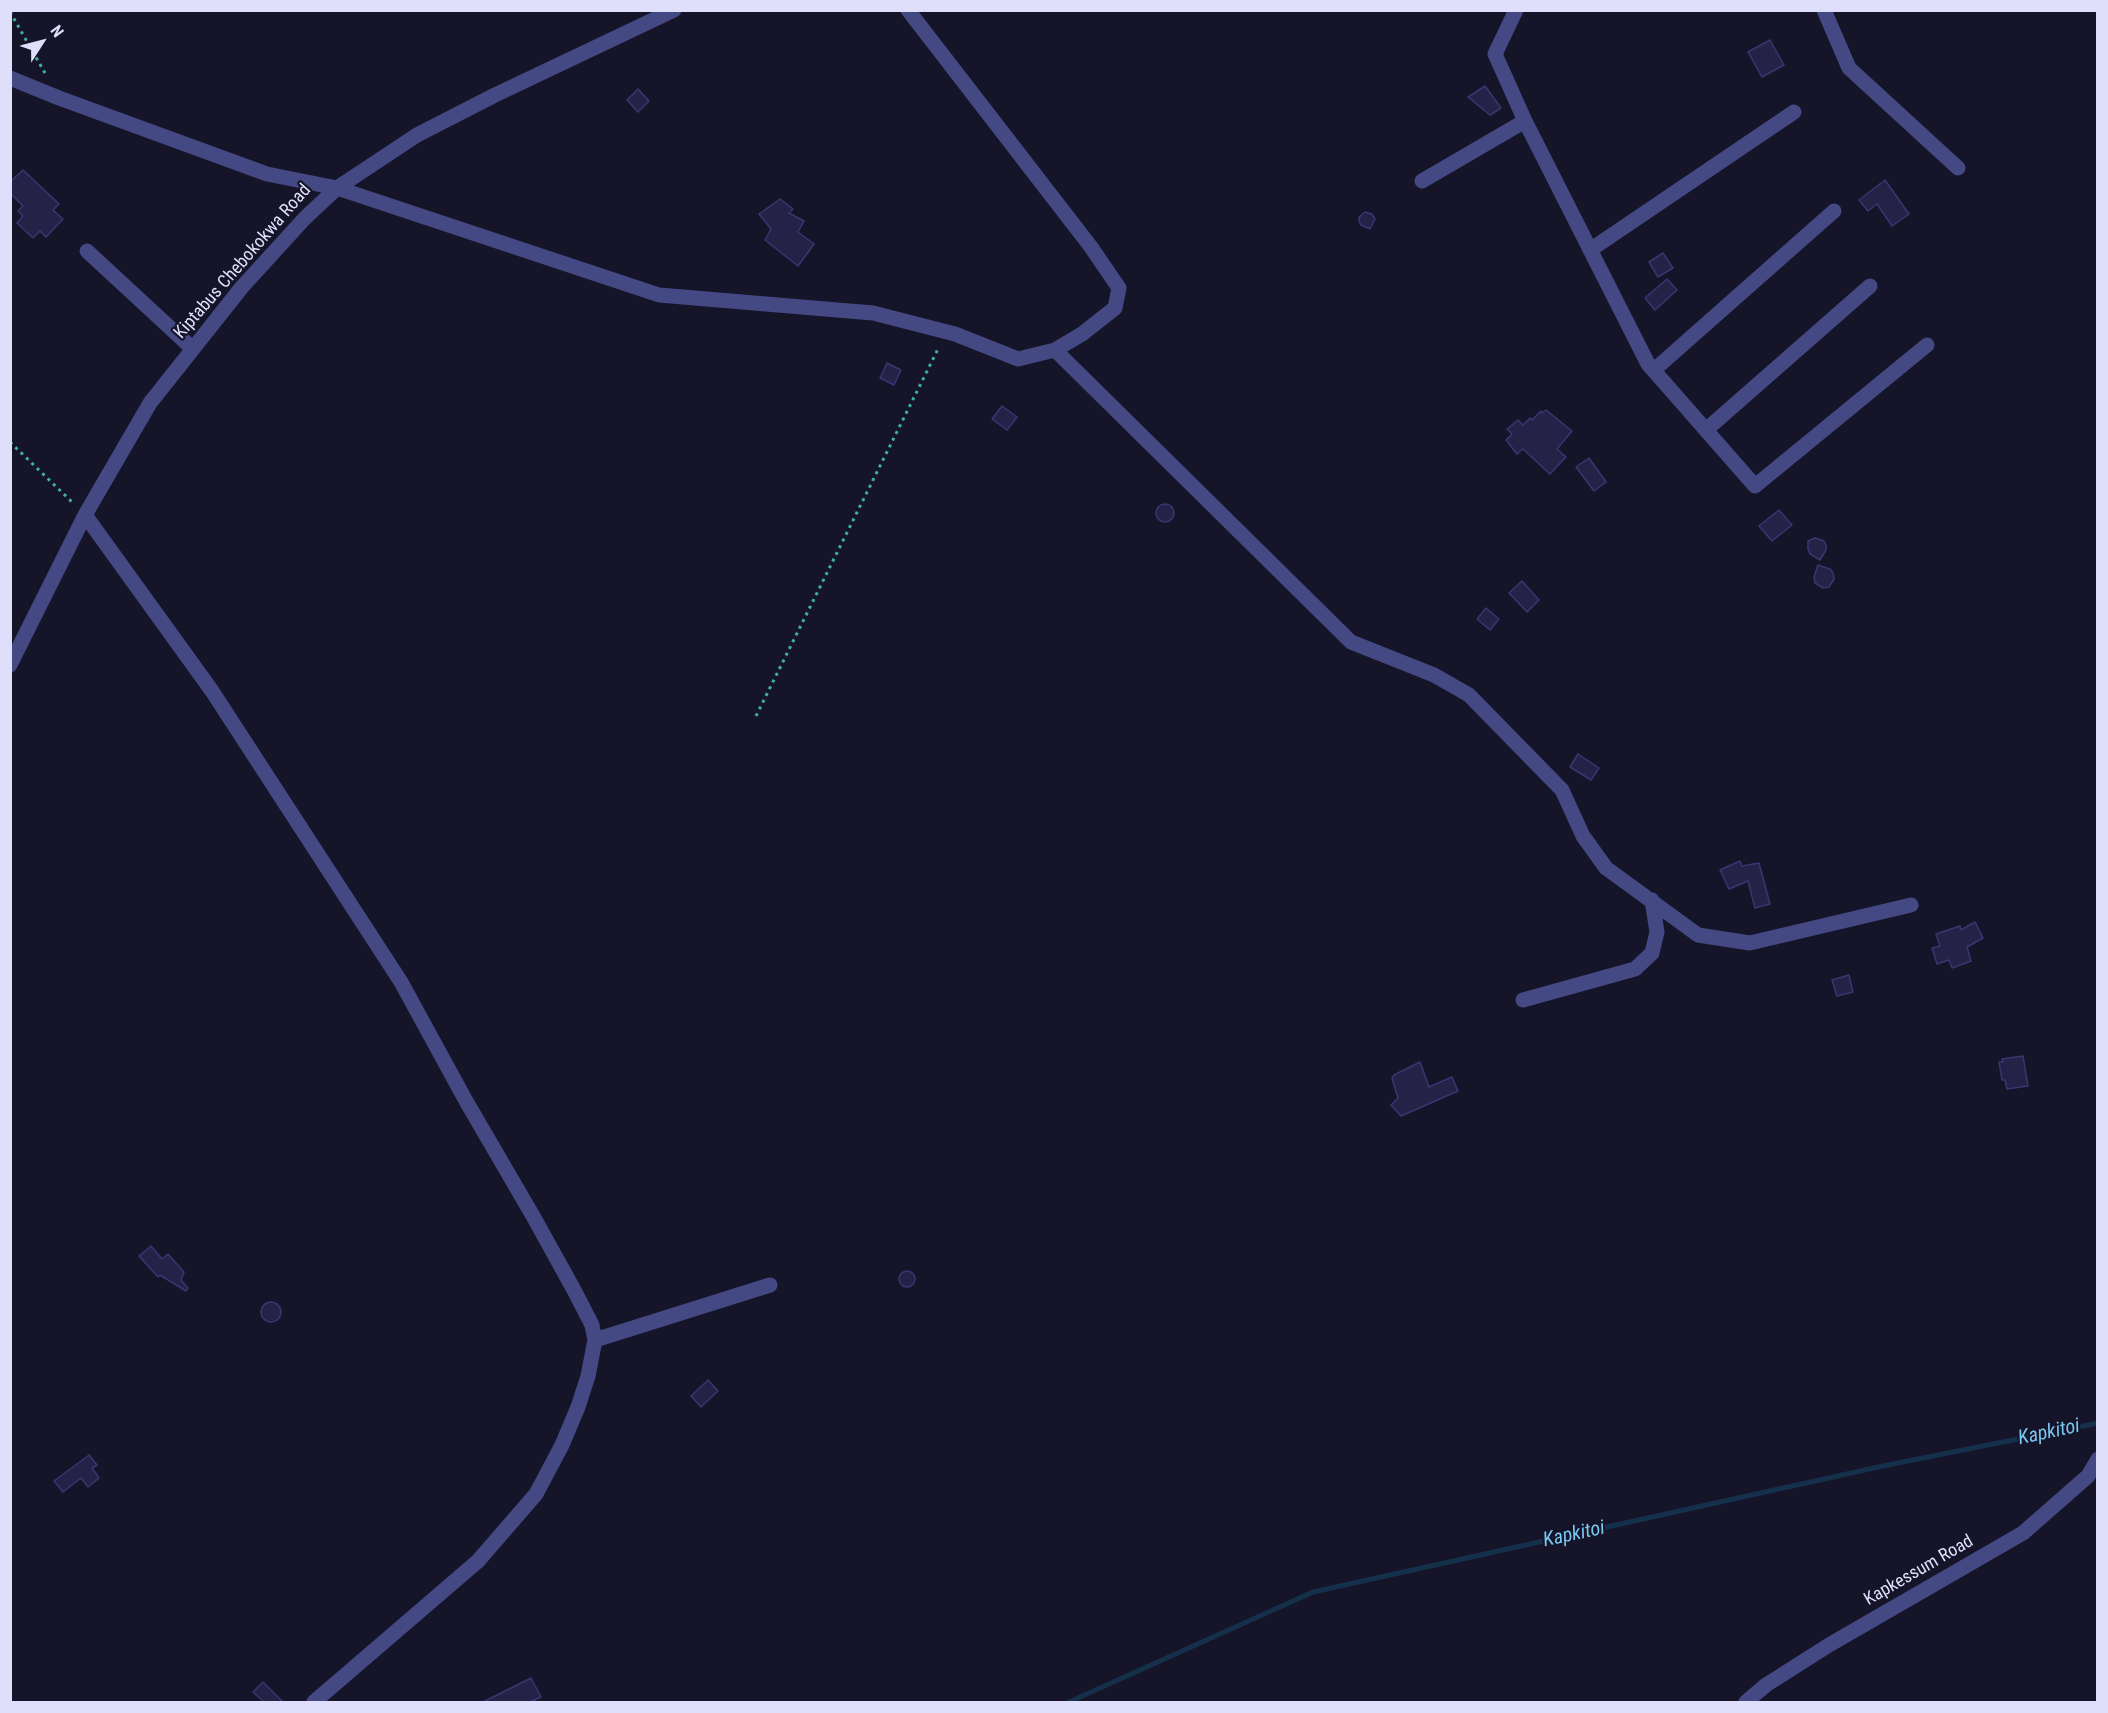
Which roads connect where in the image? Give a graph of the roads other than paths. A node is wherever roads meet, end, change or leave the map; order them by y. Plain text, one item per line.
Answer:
1 (674, 10) edge
2 (908, 10) edge
3 (1516, 10) edge
4 (1824, 10) edge
5 (10, 78) edge
6 (1794, 112) dead end
7 (1525, 120) junction
8 (1958, 168) dead end
9 (1422, 181) dead end
10 (337, 188) junction
11 (1834, 211) dead end
12 (1590, 249) junction
13 (87, 251) dead end
14 (1870, 286) dead end
15 (1927, 345) dead end
16 (193, 349) junction
17 (1055, 350) junction
18 (1654, 370) junction
19 (1707, 429) junction
20 (85, 515) junction
21 (10, 665) edge
22 (1652, 900) junction
23 (1911, 904) dead end
24 (1523, 1000) dead end
25 (770, 1285) dead end
26 (595, 1341) junction
27 (2097, 1459) edge
28 (314, 1702) edge
29 (1746, 1702) edge

1 - 10 street, Kiptabus Chebokokwa Road
2 - 17 street
3 - 7 street
4 - 8 street
5 - 10 street
6 - 12 street
7 - 9 street
7 - 12 street
10 - 16 street, Kiptabus Chebokokwa Road
10 - 17 street
11 - 18 street
12 - 18 street
13 - 16 street
14 - 19 street
15 - 19 street
16 - 20 street, Kiptabus Chebokokwa Road
17 - 22 street
18 - 19 street
20 - 21 street, Kiptabus Chebokokwa Road
20 - 26 street
22 - 23 street
22 - 24 street
25 - 26 street
26 - 28 street
27 - 29 street, Kapkessum Road

